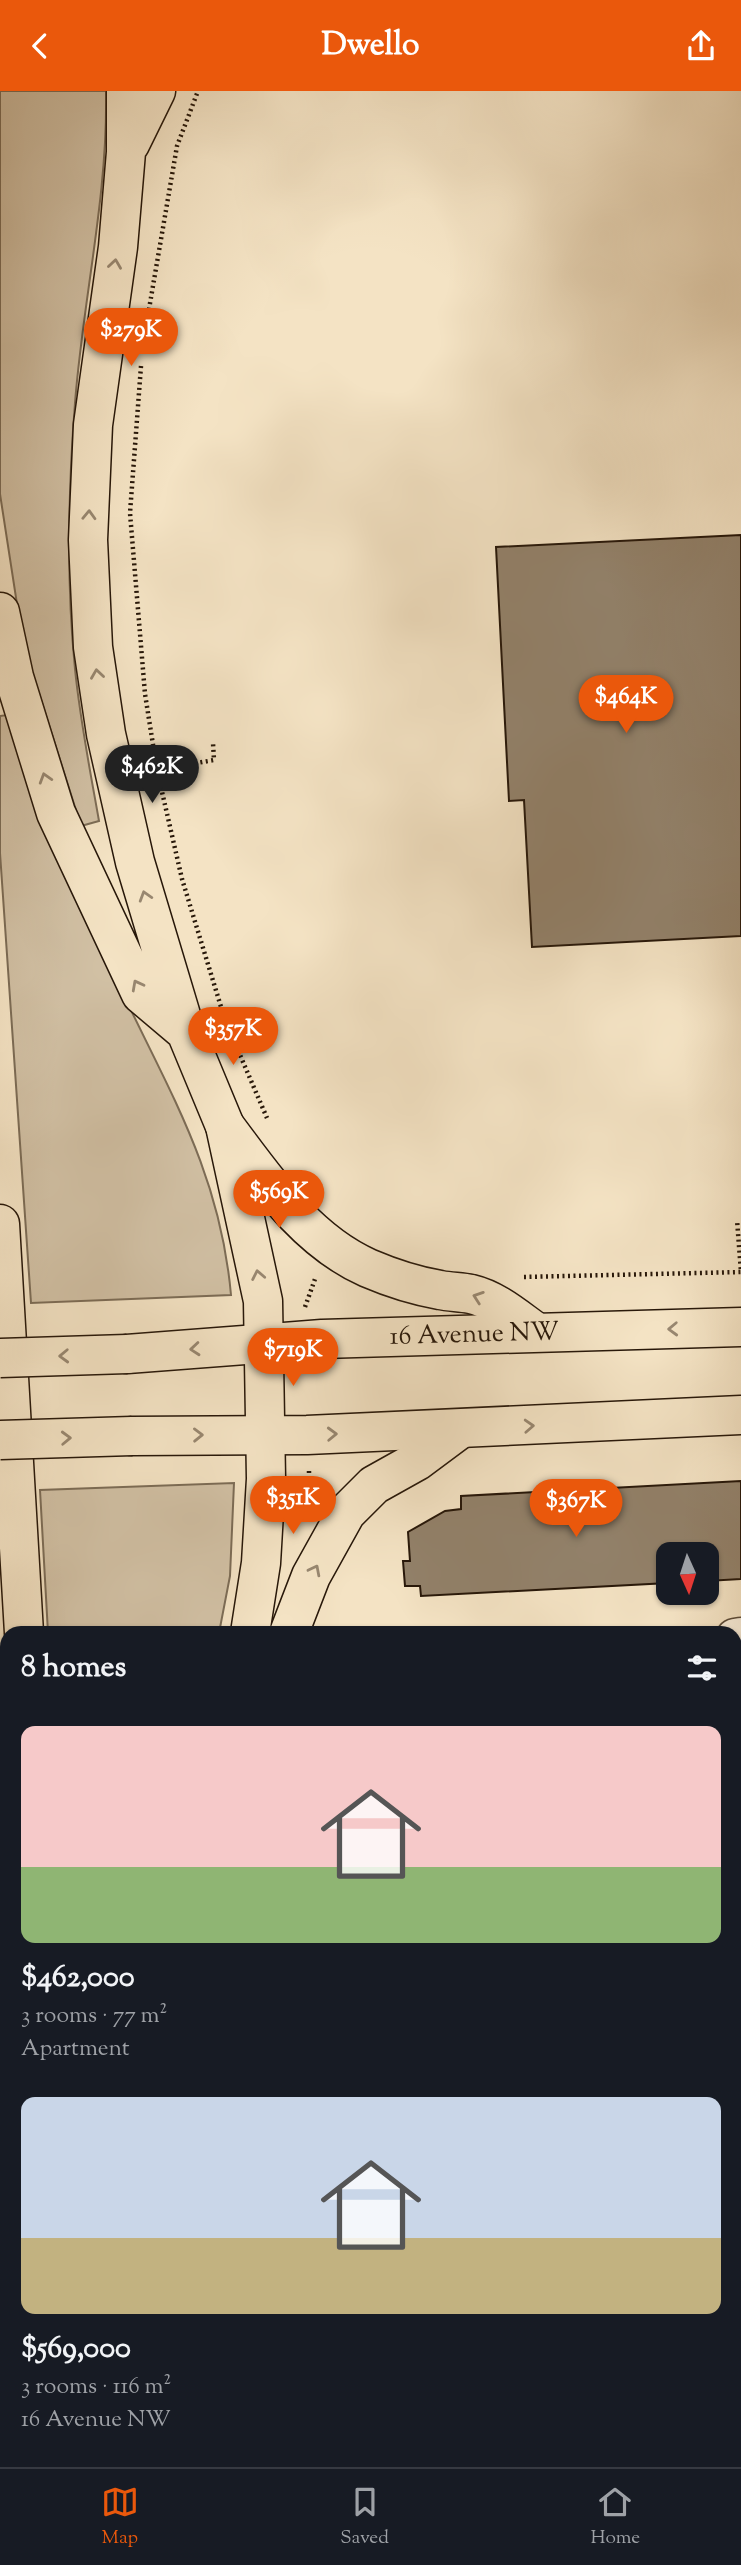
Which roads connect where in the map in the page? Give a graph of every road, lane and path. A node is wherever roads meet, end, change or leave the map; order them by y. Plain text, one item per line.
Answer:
1 (126, 91) edge
2 (156, 91) edge
3 (198, 91) edge
4 (126, 152) junction
5 (146, 326) dead end
6 (142, 354) dead end
7 (0, 612) edge
8 (213, 743) dead end
9 (157, 771) junction
10 (186, 1032) junction
11 (267, 1119) dead end
12 (225, 1126) junction
13 (737, 1220) dead end
14 (0, 1224) edge
15 (511, 1277) dead end
16 (741, 1327) edge
17 (536, 1332) junction
18 (263, 1343) junction
19 (0, 1358) edge
20 (741, 1415) edge
21 (460, 1429) junction
22 (264, 1434) junction
23 (0, 1440) edge
24 (24, 1626) edge
25 (251, 1626) edge
26 (292, 1626) edge

1 - 4 main road
2 - 4 main road
3 - 5 path
10 -> 4 main road
6 - 9 path
10 -> 7 main road
8 - 9 path
9 - 11 path
10 - 12 main road
17 -> 12 main road
18 -> 12 main road
13 - 15 path
14 - 24 main road
16 -> 17 main road, 16 Avenue NW
17 - 18 main road, 16 Avenue NW
18 -> 19 main road, 16 Avenue NW, bridge
18 - 22 main road
21 -> 20 main road
22 -> 21 main road
26 -> 21 main road
23 -> 22 main road, bridge
22 - 25 main road

